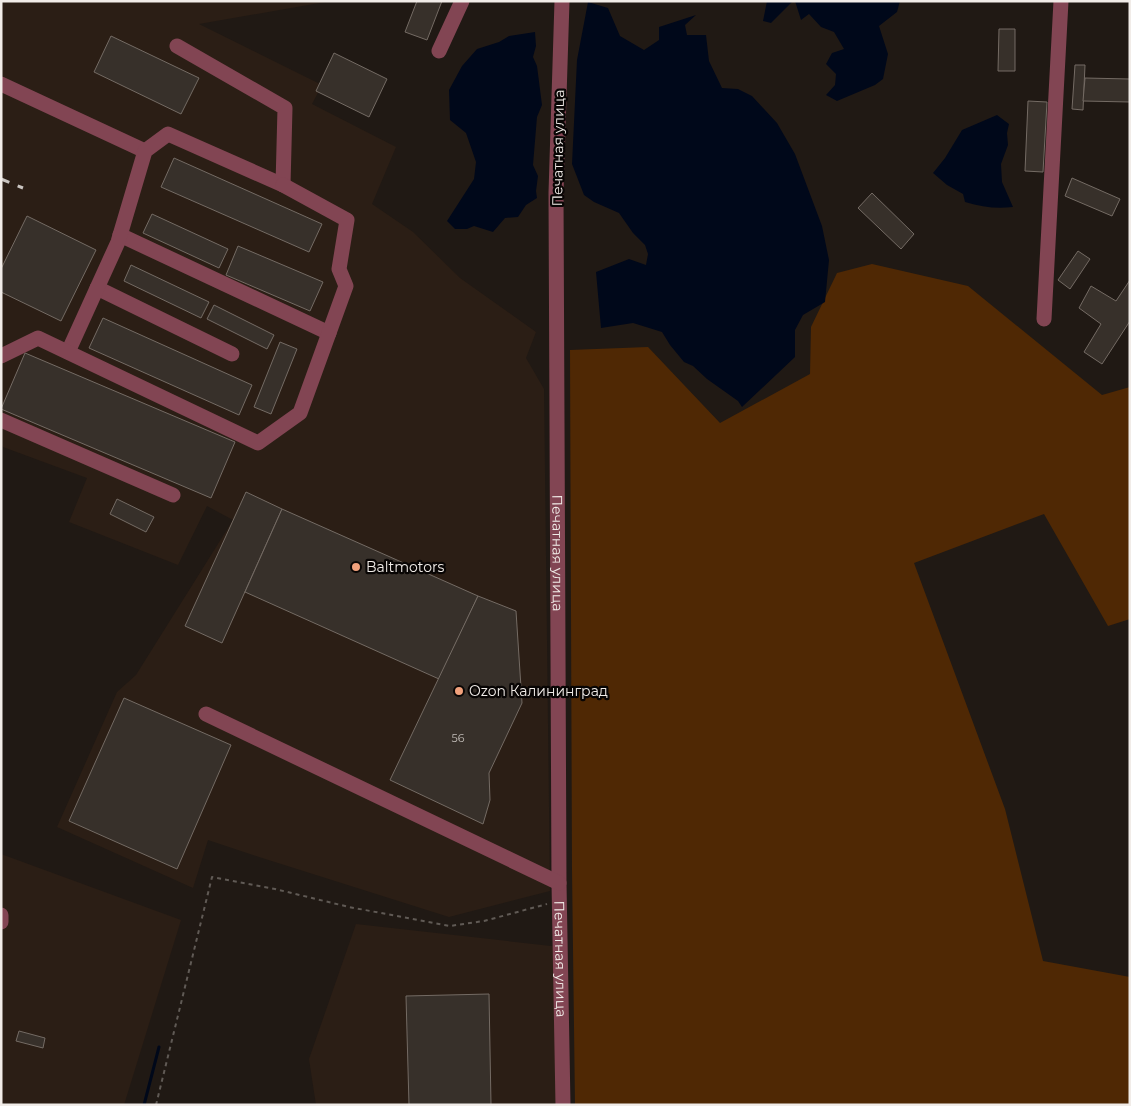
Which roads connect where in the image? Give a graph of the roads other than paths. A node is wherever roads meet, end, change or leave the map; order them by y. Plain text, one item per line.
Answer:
1 (462, 1) edge
2 (562, 1) edge
3 (1061, 1) edge
4 (177, 46) dead end
5 (439, 51) dead end
6 (1, 84) edge
7 (145, 151) junction
8 (283, 185) junction
9 (120, 235) junction
10 (97, 288) junction
11 (1044, 319) dead end
12 (329, 333) junction
13 (68, 352) junction
14 (232, 354) dead end
15 (1, 356) edge
16 (1, 420) edge
17 (173, 495) dead end
18 (206, 714) dead end
19 (559, 883) junction
20 (1, 915) edge
21 (1, 922) edge
22 (563, 1105) edge

1 - 5 street
2 - 19 street, Печатная улица
3 - 11 street
4 - 8 street
6 - 7 street
7 - 8 street
7 - 9 street
8 - 12 street
9 - 10 street
9 - 12 street
10 - 13 street
10 - 14 street
12 - 13 street
13 - 15 street
16 - 17 street
18 - 19 street
19 - 22 street, Печатная улица
20 - 21 street

